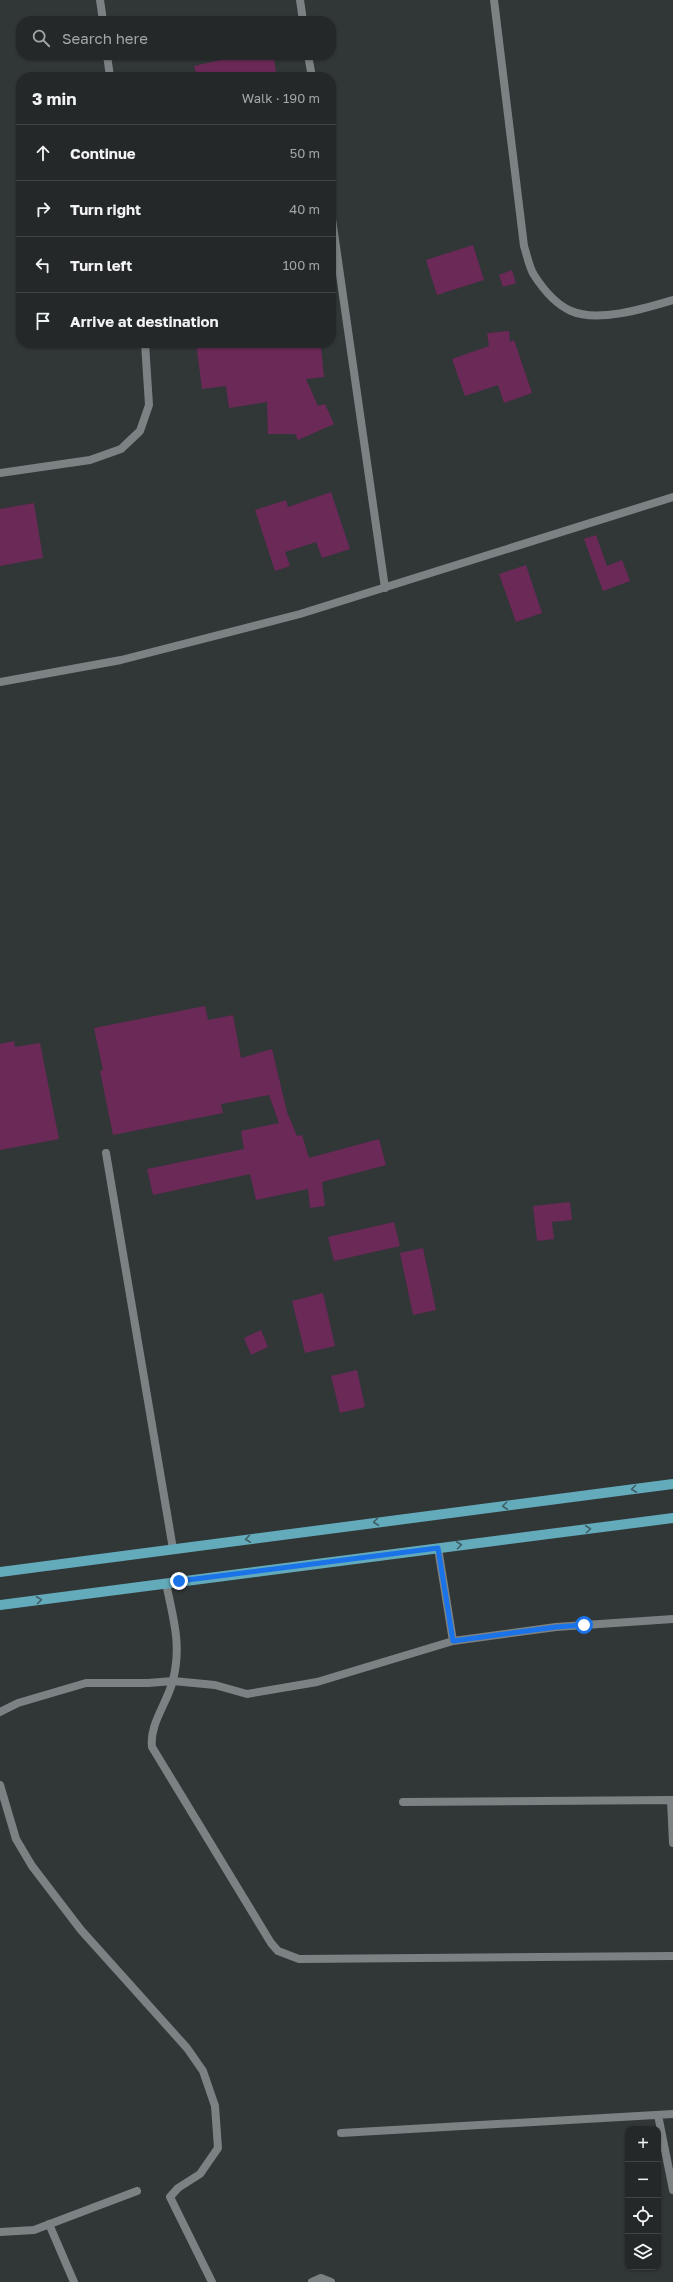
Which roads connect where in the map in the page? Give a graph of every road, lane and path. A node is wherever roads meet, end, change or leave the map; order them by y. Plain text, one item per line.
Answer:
1 (100, 0) edge
2 (300, 0) edge
3 (494, 0) edge
4 (102, 16) edge
5 (303, 16) edge
6 (108, 60) edge
7 (309, 60) edge
8 (109, 72) edge
9 (311, 72) edge
10 (336, 247) edge
11 (673, 300) edge
12 (145, 348) edge
13 (0, 473) edge
14 (673, 497) edge
15 (385, 588) junction
16 (0, 682) edge
17 (106, 1154) dead end
18 (673, 1484) edge
19 (673, 1518) edge
20 (438, 1548) junction
21 (173, 1549) junction
22 (0, 1572) edge
23 (166, 1583) junction
24 (0, 1605) edge
25 (673, 1619) edge
26 (453, 1641) junction
27 (173, 1680) junction
28 (0, 1712) edge
29 (0, 1785) edge
30 (672, 1800) edge
31 (403, 1802) dead end
32 (673, 1843) edge
33 (673, 1956) edge
34 (673, 2114) edge
35 (658, 2115) junction
36 (340, 2132) dead end
37 (673, 2190) edge
38 (137, 2191) dead end
39 (49, 2224) junction
40 (0, 2232) edge
41 (74, 2282) edge
42 (212, 2282) edge
43 (312, 2282) edge
44 (331, 2282) edge

1 - 4 street
2 - 5 street
3 - 11 street
6 - 8 street
7 - 9 street
10 - 15 street
12 - 13 street
14 - 15 street
15 - 16 street
17 - 21 street
18 -> 21 main road
20 -> 19 main road
20 - 23 main road
20 - 26 street
21 - 22 main road
24 -> 23 main road
23 - 27 street
25 - 26 street
26 - 27 street
27 - 28 street
27 - 33 street
29 - 42 street
30 - 31 street
30 - 32 street
34 - 35 street
35 - 36 street
35 - 37 street
38 - 39 street
39 - 40 street
39 - 41 street
43 - 44 street

